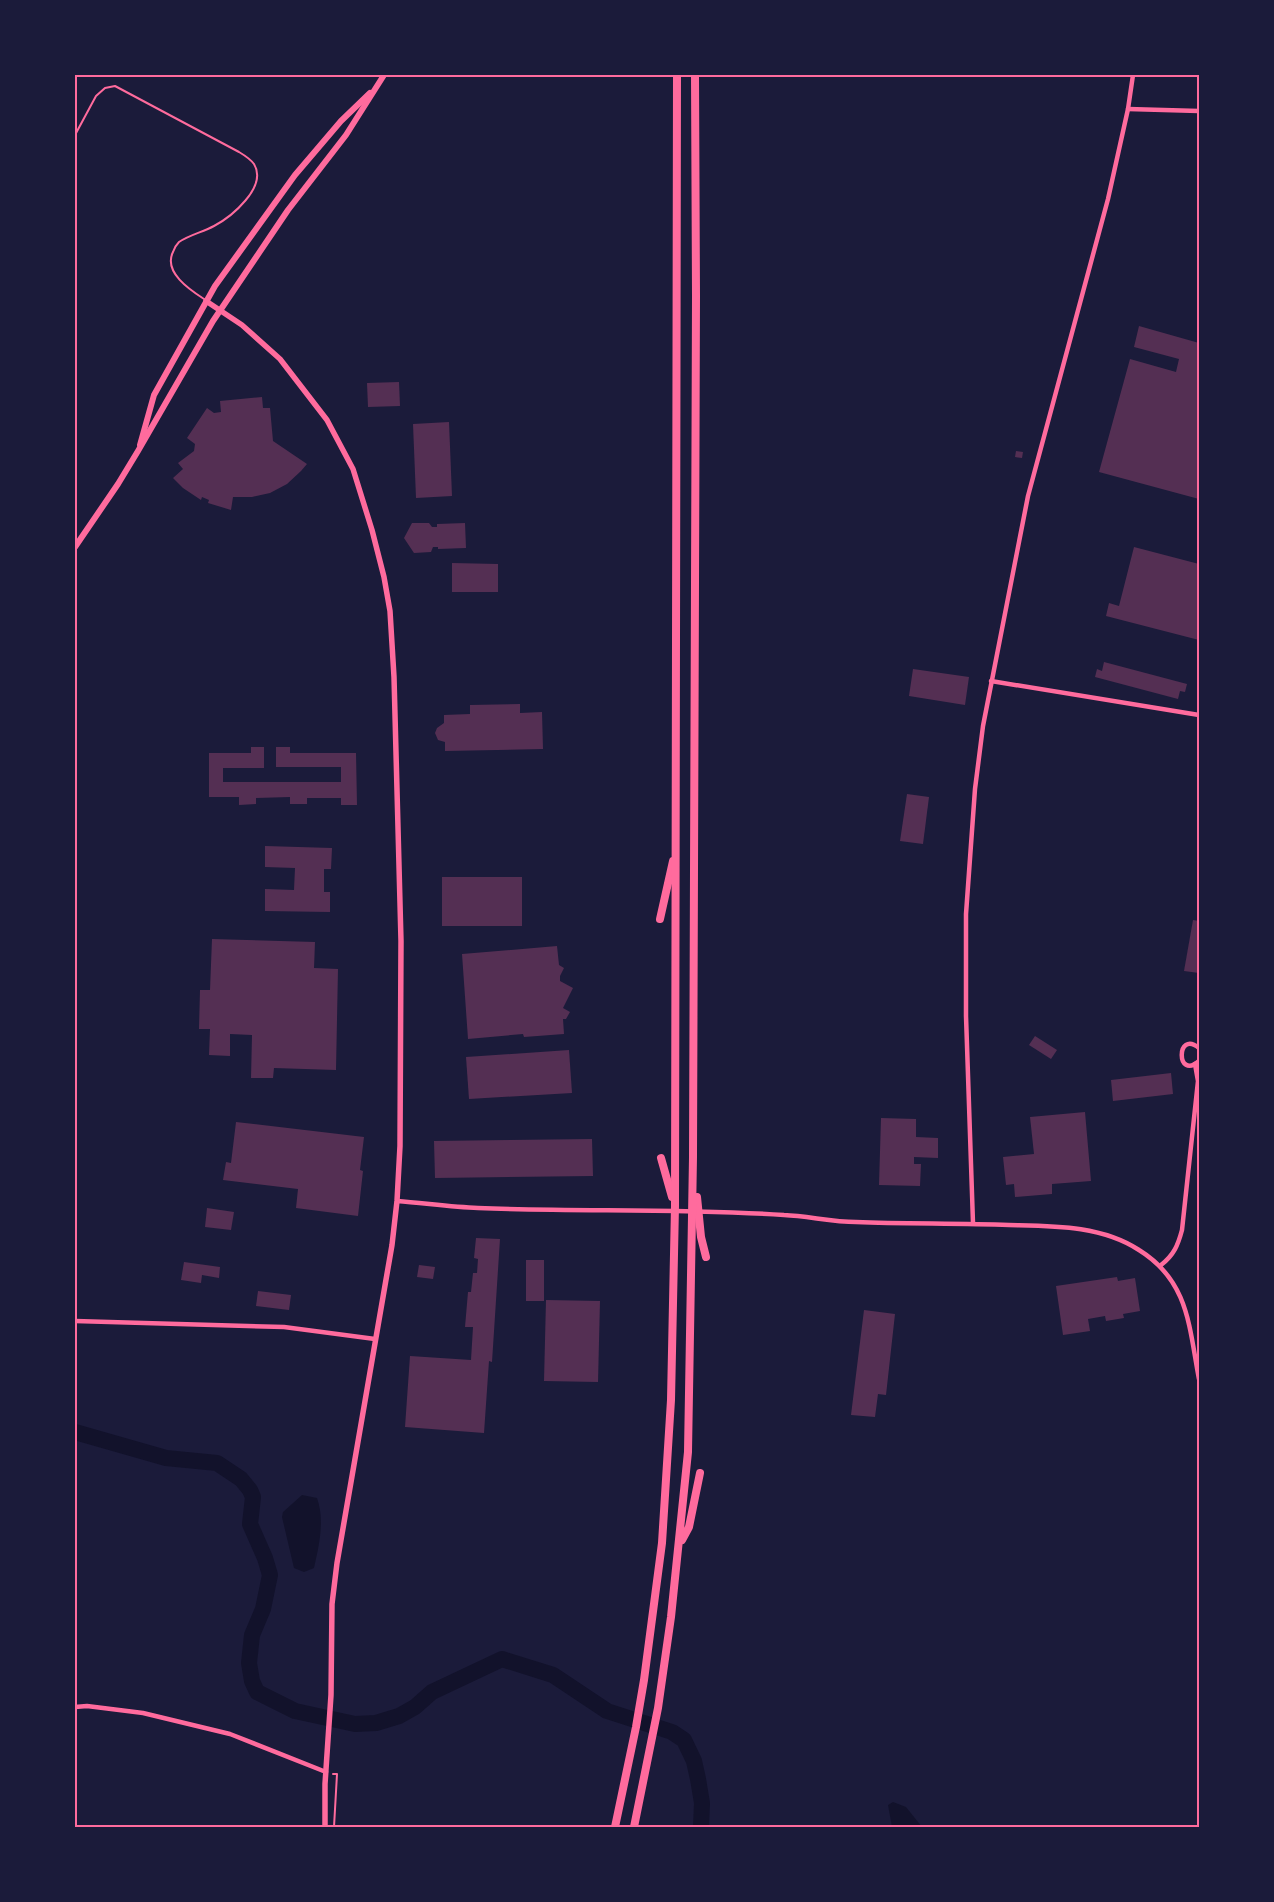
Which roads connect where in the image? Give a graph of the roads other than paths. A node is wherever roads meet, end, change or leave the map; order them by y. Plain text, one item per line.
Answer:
1 (384, 75) edge
2 (677, 75) edge
3 (695, 75) edge
4 (1133, 75) edge
5 (378, 84) junction
6 (1128, 110) junction
7 (1199, 111) edge
8 (75, 135) edge
9 (206, 301) junction
10 (220, 310) junction
11 (138, 451) junction
12 (75, 547) edge
13 (991, 681) junction
14 (1199, 715) edge
15 (676, 845) junction
16 (660, 919) dead end
17 (1199, 1048) edge
18 (1197, 1063) edge
19 (660, 1158) dead end
20 (693, 1158) junction
21 (397, 1201) junction
22 (675, 1206) junction
23 (973, 1223) junction
24 (706, 1258) dead end
25 (1161, 1265) junction
26 (75, 1321) edge
27 (375, 1339) junction
28 (1197, 1358) edge
29 (1199, 1379) edge
30 (700, 1473) dead end
31 (680, 1544) junction
32 (75, 1707) edge
33 (326, 1772) junction
34 (325, 1827) edge
35 (615, 1827) edge
36 (634, 1827) edge

1 - 5 main road
2 - 15 highway
3 - 20 highway
4 - 6 street
5 - 9 main road
5 - 10 main road
6 - 7 street
6 - 13 street
8 - 9 lane
9 - 10 street
9 - 11 main road
10 - 11 main road
10 - 21 street
11 - 12 main road
13 - 14 street
13 - 23 street
15 - 16 highway
15 - 22 highway
17 - 18 street
18 - 25 street
19 - 22 highway
20 - 24 highway
20 - 31 highway
21 - 23 street
21 - 27 street
22 - 35 highway
23 - 25 street
25 - 28 street
26 - 27 street
27 - 33 street
28 - 29 street
30 - 31 highway
31 - 36 highway
32 - 33 street
33 - 34 street

